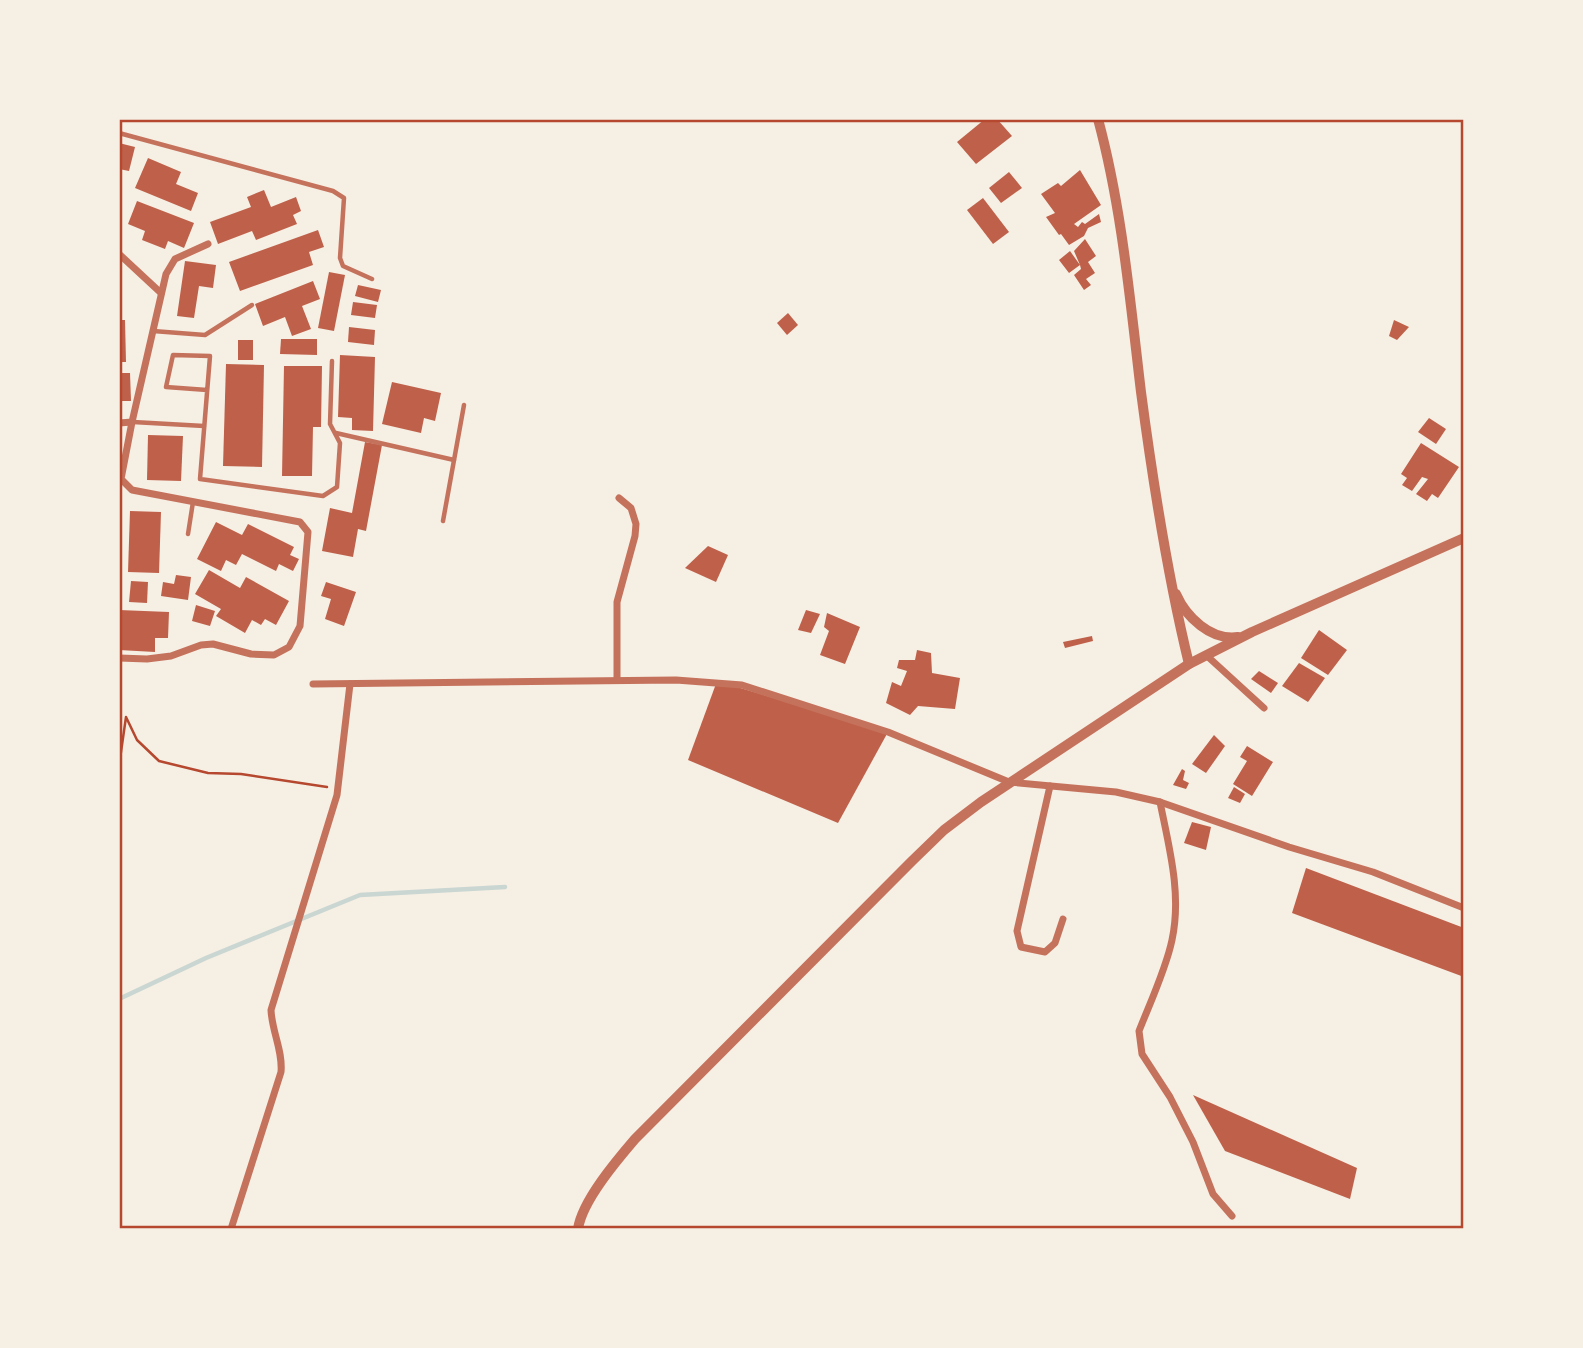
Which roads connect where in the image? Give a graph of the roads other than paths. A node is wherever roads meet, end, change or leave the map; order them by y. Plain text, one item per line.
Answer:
1 (1098, 119) edge
2 (119, 133) edge
3 (208, 244) dead end
4 (119, 254) edge
5 (372, 279) dead end
6 (161, 293) junction
7 (252, 305) dead end
8 (152, 331) junction
9 (332, 361) dead end
10 (207, 390) junction
11 (464, 405) dead end
12 (132, 422) junction
13 (119, 423) edge
14 (204, 426) junction
15 (335, 433) junction
16 (454, 460) junction
17 (619, 498) dead end
18 (193, 502) junction
19 (443, 521) dead end
20 (188, 534) dead end
21 (1464, 538) edge
22 (1169, 580) junction
23 (1244, 636) junction
24 (1206, 655) junction
25 (119, 658) edge
26 (1189, 664) junction
27 (617, 680) junction
28 (313, 684) dead end
29 (350, 684) junction
30 (1264, 708) dead end
31 (1009, 782) junction
32 (1049, 786) junction
33 (1160, 802) junction
34 (1464, 908) edge
35 (1062, 919) dead end
36 (1232, 1216) dead end
37 (231, 1229) edge
38 (578, 1229) edge

1 - 22 street
2 - 5 lane
3 - 6 street
4 - 6 street
6 - 8 street
7 - 8 lane
8 - 12 street
9 - 15 lane
10 - 10 lane
10 - 14 lane
11 - 16 lane
12 - 13 street
12 - 14 lane
12 - 18 street
14 - 15 lane
15 - 16 lane
16 - 19 lane
17 - 27 street
18 - 20 lane
18 - 25 street
21 - 23 street
22 - 23 street
22 - 26 street
23 - 24 street
24 - 26 street
24 - 30 street
26 - 31 street
27 - 29 street
27 - 31 street
28 - 29 street
29 - 37 street
31 - 32 street
31 - 38 street
32 - 33 street
32 - 35 street
33 - 34 street
33 - 36 street

